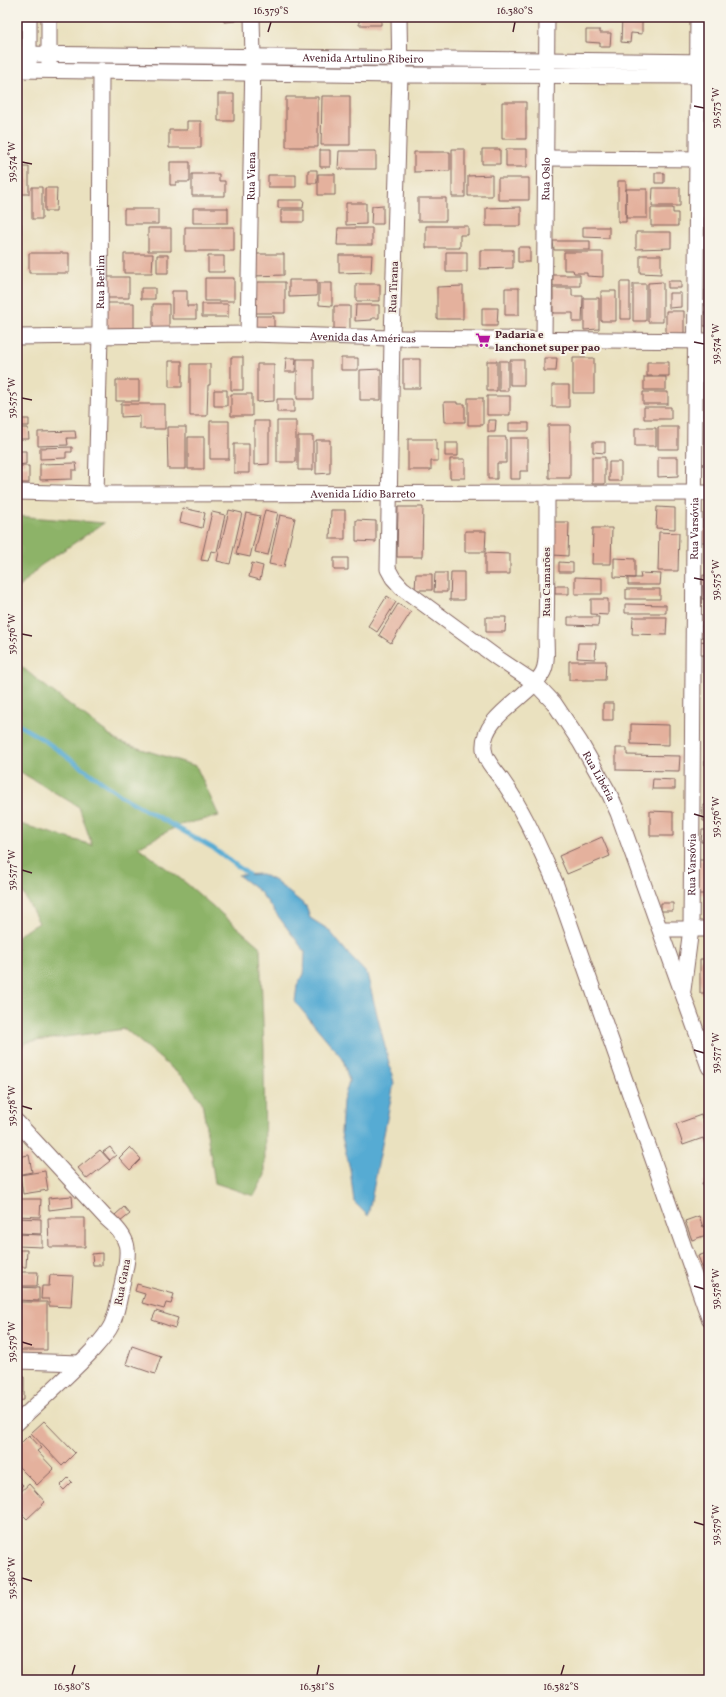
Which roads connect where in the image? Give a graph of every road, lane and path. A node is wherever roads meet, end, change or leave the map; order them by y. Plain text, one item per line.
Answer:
1 (30, 17) edge
2 (49, 17) edge
3 (252, 17) edge
4 (400, 17) edge
5 (548, 17) edge
6 (698, 17) edge
7 (23, 54) edge
8 (48, 54) junction
9 (253, 57) junction
10 (401, 58) junction
11 (547, 60) junction
12 (703, 69) edge
13 (23, 70) edge
14 (50, 70) junction
15 (101, 70) junction
16 (252, 73) junction
17 (400, 75) junction
18 (547, 76) junction
19 (546, 158) junction
20 (703, 159) edge
21 (248, 334) junction
22 (100, 335) junction
23 (17, 337) edge
24 (392, 338) junction
25 (544, 340) junction
26 (703, 341) edge
27 (17, 492) edge
28 (390, 493) junction
29 (547, 493) junction
30 (694, 493) junction
31 (709, 493) edge
32 (96, 494) junction
33 (388, 558) joint
34 (535, 683) junction
35 (660, 929) junction
36 (691, 929) junction
37 (709, 929) edge
38 (683, 991) junction
39 (709, 1067) edge
40 (17, 1122) edge
41 (709, 1318) edge
42 (17, 1361) edge
43 (80, 1363) junction
44 (17, 1423) edge

1 - 7 street
2 - 8 street
3 - 9 street, Rua Viena
4 - 10 street, Rua Tirana
5 - 11 street, Rua Oslo
6 - 12 street, Rua Varsóvia
7 - 8 street, Avenida Artulino Ribeiro
7 - 13 street
8 - 9 street, Avenida Artulino Ribeiro
8 - 14 street
9 - 10 street, Avenida Artulino Ribeiro
9 - 16 street, Rua Viena
10 - 11 street, Avenida Artulino Ribeiro
10 - 17 street, Rua Tirana
11 - 12 street, Avenida Artulino Ribeiro
11 - 18 street, Rua Oslo
12 - 18 street, Avenida Artulino Ribeiro
12 - 20 street, Rua Varsóvia
13 - 14 street, Avenida Artulino Ribeiro
14 - 15 street, Avenida Artulino Ribeiro
15 - 16 street, Avenida Artulino Ribeiro
15 - 22 street, Rua Berlim
16 - 17 street, Avenida Artulino Ribeiro
16 - 21 street, Rua Viena
17 - 18 street, Avenida Artulino Ribeiro
17 - 24 street, Rua Tirana
18 - 19 street, Rua Oslo
19 - 20 street
19 - 25 street, Rua Oslo
20 - 26 street, Rua Varsóvia
21 - 22 street, Avenida das Américas
21 - 24 street, Avenida das Américas
22 - 23 street, Avenida das Américas
22 - 32 street, Rua Berlim
24 - 25 street, Avenida das Américas
24 - 28 street, Rua Tirana
25 - 26 street, Avenida das Américas
26 - 30 street, Rua Varsóvia
27 - 32 street, Avenida Lídio Barreto
28 - 29 street, Avenida Lídio Barreto
28 - 32 street, Avenida Lídio Barreto
28 - 33 street, Rua Tirana
29 - 30 street, Avenida Lídio Barreto
29 - 34 street, Rua Camarões
30 - 31 street, Avenida Lídio Barreto
30 - 36 street, Rua Varsóvia
33 - 34 street, Rua Libéria
34 - 35 street, Rua Libéria
34 - 41 street
35 - 36 street
35 - 38 street, Rua Libéria
36 - 37 street
36 - 38 street, Rua Varsóvia
38 - 39 street, Rua Libéria
40 - 43 street, Rua Gana
42 - 43 street
43 - 44 street, Rua Gana

